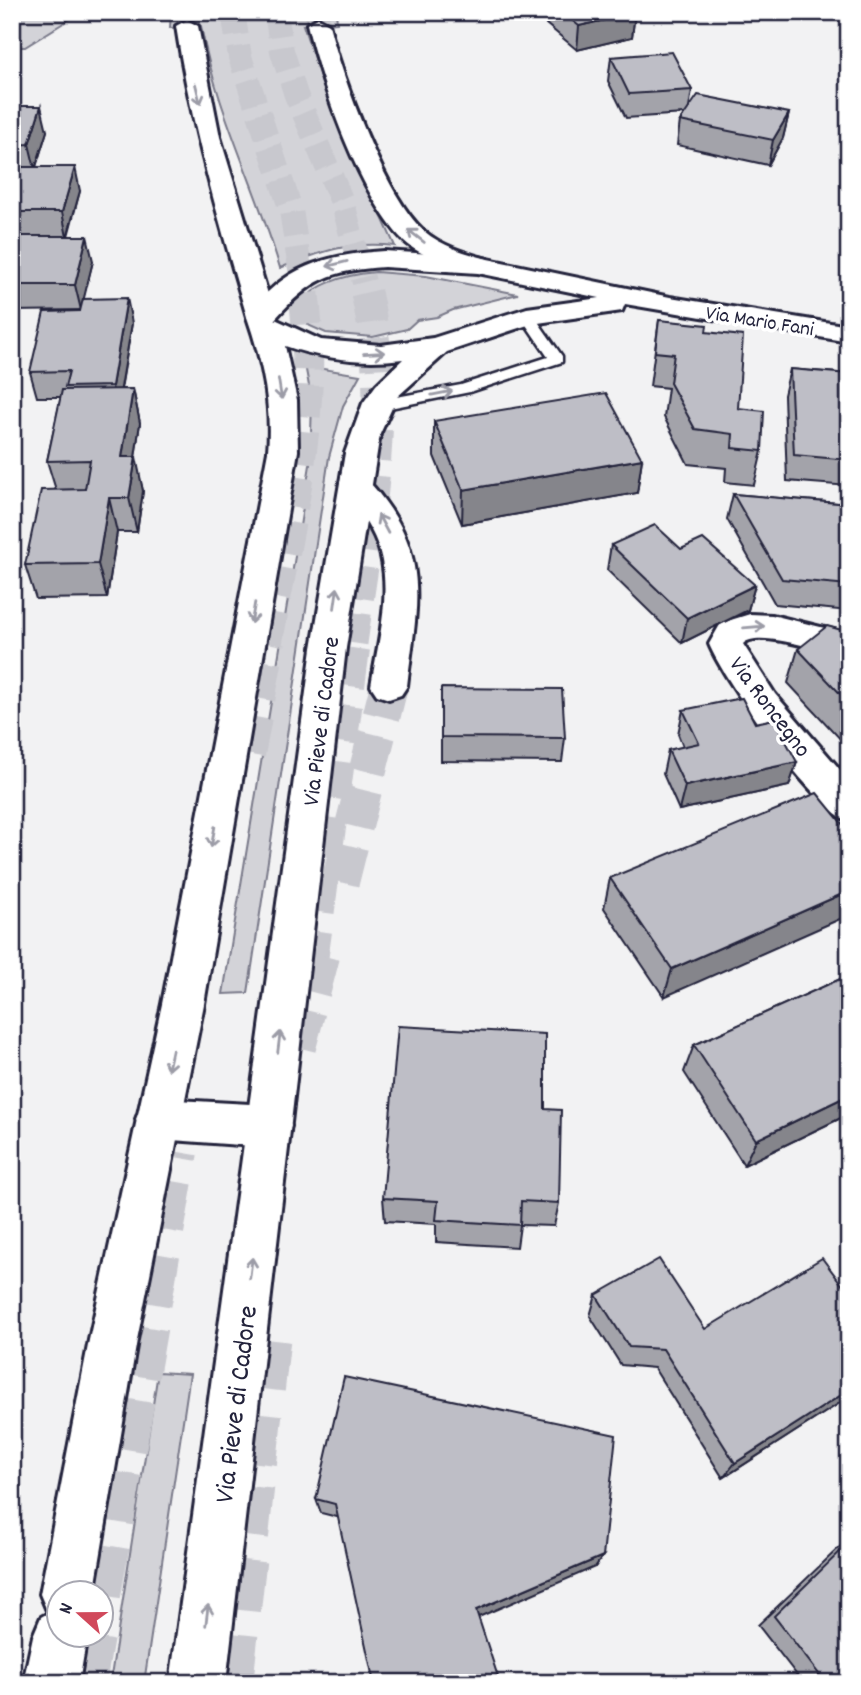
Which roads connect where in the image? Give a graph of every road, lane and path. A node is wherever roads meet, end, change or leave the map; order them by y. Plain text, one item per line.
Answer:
1 (318, 24) tunnel mouth
2 (187, 26) tunnel mouth
3 (478, 265) junction
4 (539, 277) junction
5 (670, 305) junction
6 (527, 316) junction
7 (262, 320) junction
8 (849, 334) edge
9 (437, 346) junction
10 (375, 406) junction
11 (355, 485) junction
12 (849, 646) edge
13 (389, 686) tunnel mouth
14 (849, 806) edge
15 (158, 1119) junction
16 (270, 1126) junction
17 (70, 1580) edge
18 (57, 1650) edge
19 (51, 1683) edge
20 (198, 1683) edge

3 -> 1 main road
2 -> 7 main road
3 - 4 main road
3 -> 7 main road
4 - 5 main road
4 - 6 main road
5 - 6 main road
5 - 8 main road, Via Mario Fani
6 - 9 main road
10 -> 6 lane
7 -> 9 main road
7 -> 15 main road
9 - 10 main road, Via Pieve di Cadore
10 - 11 main road, Via Pieve di Cadore
13 -> 11 main road
16 -> 11 main road, Via Pieve di Cadore
14 -> 12 main road, Via Roncegno
15 - 16 main road
15 - 17 main road
20 -> 16 main road, Via Pieve di Cadore
18 - 19 main road

